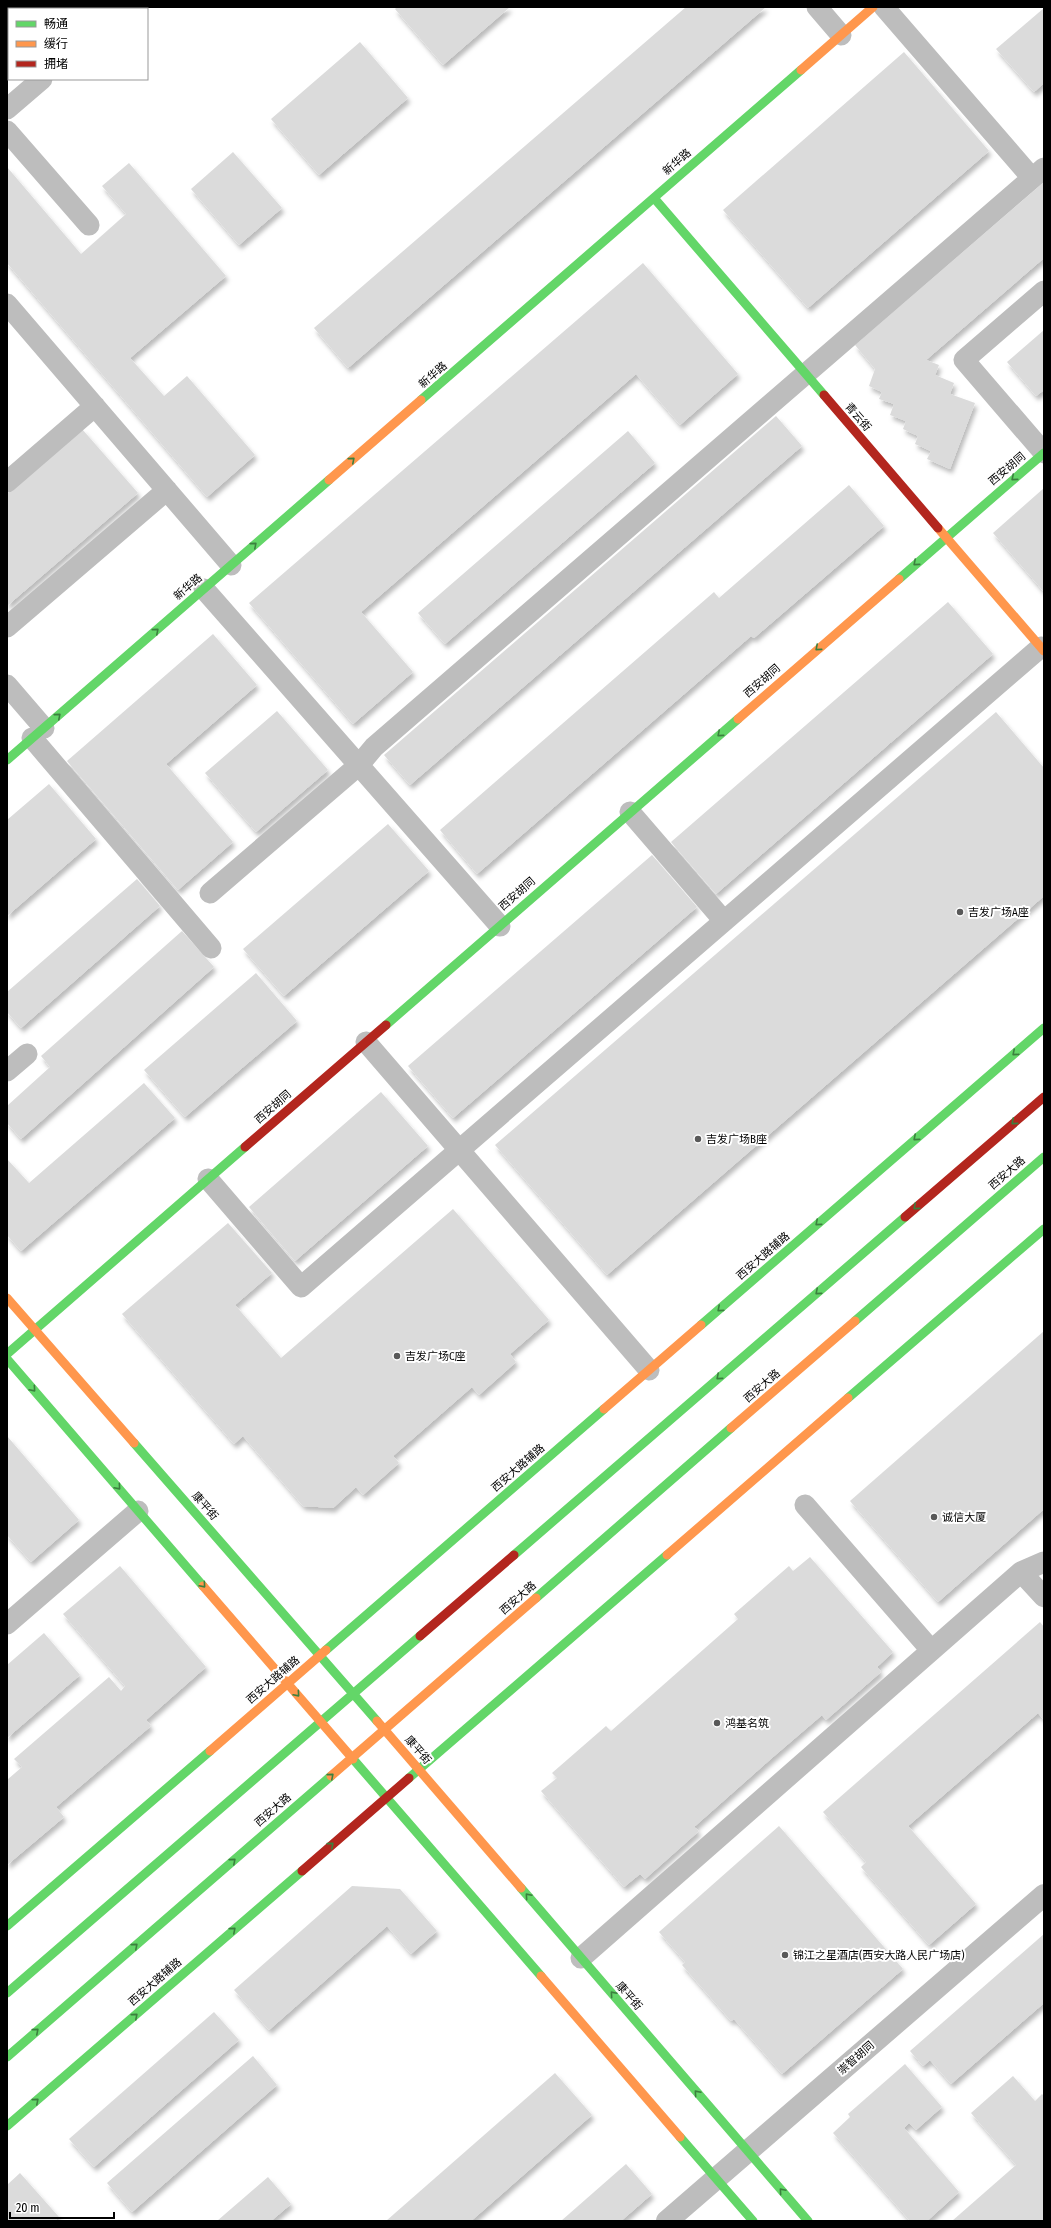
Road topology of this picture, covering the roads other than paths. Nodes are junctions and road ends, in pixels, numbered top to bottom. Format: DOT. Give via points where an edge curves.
graph roads {
  1 [pos="818,7"];
  2 [pos="873,7"];
  3 [pos="884,7"];
  4 [pos="841,35"];
  5 [pos="41,80"];
  6 [pos="7,110"];
  7 [pos="7,131"];
  8 [pos="1038,173"];
  9 [pos="654,198"];
  10 [pos="89,225"];
  11 [pos="1044,291"];
  12 [pos="10,314"];
  13 [pos="805,373"];
  14 [pos="95,406"];
  15 [pos="1044,453"];
  16 [pos="8,478"];
  17 [pos="167,490"];
  18 [pos="946,537"];
  19 [pos="231,565"];
  20 [pos="204,589"];
  21 [pos="7,627"];
  22 [pos="1042,649"];
  23 [pos="7,685"];
  24 [pos="38,733"];
  25 [pos="7,760"];
  26 [pos="359,765"];
  27 [pos="630,812"];
  28 [pos="210,893"];
  29 [pos="724,921"];
  30 [pos="500,926"];
  31 [pos="211,948"];
  32 [pos="1044,1028"];
  33 [pos="366,1042"];
  34 [pos="27,1054"];
  35 [pos="7,1071"];
  36 [pos="1044,1097"];
  37 [pos="459,1150"];
  38 [pos="1044,1157"];
  39 [pos="208,1179"];
  40 [pos="1044,1229"];
  41 [pos="7,1298"];
  42 [pos="35,1330"];
  43 [pos="7,1354"];
  44 [pos="7,1359"];
  45 [pos="649,1370"];
  46 [pos="805,1505"];
  47 [pos="138,1510"];
  48 [pos="1044,1562"];
  49 [pos="1021,1572"];
  50 [pos="1044,1597"];
  51 [pos="7,1624"];
  52 [pos="931,1650"];
  53 [pos="320,1655"];
  54 [pos="287,1683"];
  55 [pos="353,1694"];
  56 [pos="321,1722"];
  57 [pos="384,1729"];
  58 [pos="352,1758"];
  59 [pos="419,1770"];
  60 [pos="387,1797"];
  61 [pos="1044,1895"];
  62 [pos="7,1926"];
  63 [pos="581,1958"];
  64 [pos="7,1993"];
  65 [pos="7,2057"];
  66 [pos="7,2126"];
  67 [pos="748,2152"];
  68 [pos="716,2179"];
  69 [pos="668,2221"];
  70 [pos="753,2221"];
  71 [pos="808,2221"];
  1 -- 4 [label="lane"];
  2 -- 4 [label="street, 新华路"];
  3 -- 8 [label="lane"];
  4 -- 9 [label="street, 新华路"];
  5 -- 6 [label="lane"];
  7 -- 10 [label="lane"];
  8 -- 13 [label="lane"];
  9 -- 13 [label="street, 青云街"];
  19 -- 9 [label="street, 新华路, one-way"];
  11 -- 15 [label="lane" via="964,360"];
  12 -- 14 [label="lane"];
  13 -- 18 [label="street, 青云街"];
  13 -- 26 [label="lane" via="374,747"];
  14 -- 16 [label="lane"];
  14 -- 17 [label="lane"];
  15 -- 18 [label="street, 西安胡同, one-way"];
  17 -- 19 [label="lane"];
  17 -- 21 [label="lane"];
  18 -- 22 [label="street, 青云街"];
  18 -- 27 [label="street, 西安胡同, one-way"];
  19 -- 20 [label="street, 新华路"];
  24 -- 20 [label="street, 新华路, one-way"];
  20 -- 26 [label="lane"];
  22 -- 29 [label="lane"];
  23 -- 24 [label="lane"];
  24 -- 25 [label="street, 新华路"];
  24 -- 31 [label="lane"];
  26 -- 28 [label="lane"];
  26 -- 30 [label="lane"];
  27 -- 29 [label="lane"];
  27 -- 30 [label="street, 西安胡同"];
  29 -- 37 [label="lane"];
  30 -- 33 [label="street, 西安胡同"];
  32 -- 45 [label="street, 西安大路辅路, one-way"];
  33 -- 37 [label="lane"];
  33 -- 39 [label="street, 西安胡同"];
  34 -- 35 [label="lane"];
  36 -- 55 [label="street, one-way"];
  37 -- 39 [label="lane" via="301,1287"];
  37 -- 45 [label="lane"];
  38 -- 57 [label="street, 西安大路"];
  39 -- 42 [label="street, 西安胡同"];
  40 -- 59 [label="street, 西安大路辅路"];
  41 -- 42 [label="street, 康平街"];
  42 -- 43 [label="street, 西安胡同"];
  42 -- 53 [label="street, 康平街"];
  44 -- 47 [label="street, one-way"];
  45 -- 53 [label="street, 西安大路辅路"];
  46 -- 52 [label="lane"];
  47 -- 51 [label="lane"];
  47 -- 54 [label="street, one-way"];
  48 -- 49 [label="lane"];
  49 -- 50 [label="lane"];
  49 -- 52 [label="lane"];
  52 -- 63 [label="lane"];
  53 -- 54 [label="street, 西安大路辅路"];
  53 -- 55 [label="street, 康平街"];
  54 -- 56 [label="street, one-way"];
  54 -- 62 [label="street, 西安大路辅路"];
  55 -- 56 [label="street"];
  55 -- 57 [label="street, 康平街"];
  56 -- 58 [label="street"];
  56 -- 64 [label="street"];
  57 -- 58 [label="street, 西安大路"];
  57 -- 59 [label="street, 康平街"];
  58 -- 60 [label="street"];
  65 -- 58 [label="street, 西安大路, one-way"];
  59 -- 60 [label="street, 西安大路辅路"];
  63 -- 59 [label="street, 康平街, one-way"];
  66 -- 60 [label="street, 西安大路辅路, one-way"];
  60 -- 68 [label="street"];
  61 -- 67 [label="street, 崇智胡同"];
  67 -- 63 [label="street, 康平街, one-way"];
  67 -- 68 [label="street, 崇智胡同"];
  71 -- 67 [label="street, 康平街, one-way"];
  68 -- 69 [label="street, 崇智胡同"];
  68 -- 70 [label="street"];
}
